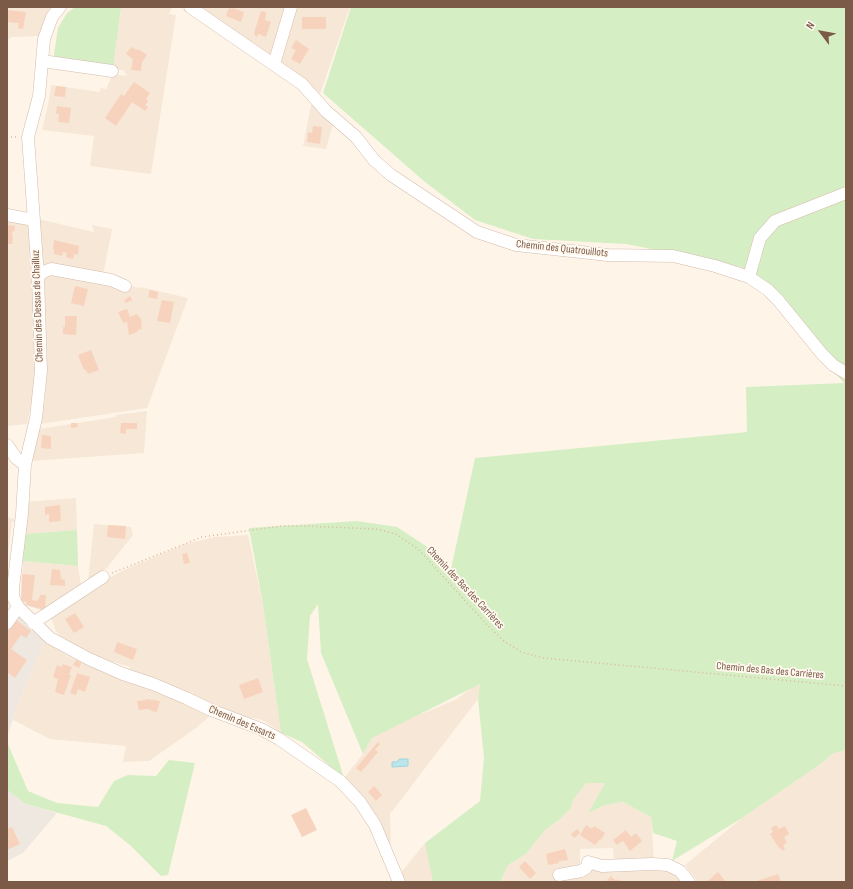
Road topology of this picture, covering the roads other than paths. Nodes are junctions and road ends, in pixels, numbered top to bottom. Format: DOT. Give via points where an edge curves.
graph roads {
  1 [pos="60,7"];
  2 [pos="190,7"];
  3 [pos="291,7"];
  4 [pos="42,61"];
  5 [pos="274,64"];
  6 [pos="112,71"];
  7 [pos="846,193"];
  8 [pos="7,215"];
  9 [pos="34,220"];
  10 [pos="38,277"];
  11 [pos="749,277"];
  12 [pos="125,286"];
  13 [pos="846,373"];
  14 [pos="7,445"];
  15 [pos="25,465"];
  16 [pos="103,577"];
  17 [pos="13,600"];
  18 [pos="7,623"];
  19 [pos="33,623"];
  20 [pos="559,875"];
  21 [pos="399,882"];
  22 [pos="689,882"];
  1 -- 4 [label="street, Chemin des Dessus de Chailluz" via="48,26"];
  2 -- 5 [label="street, Chemin des Quatrouillots"];
  3 -- 5 [label="street"];
  4 -- 6 [label="street"];
  4 -- 9 [label="street, Chemin des Dessus de Chailluz" via="39,96 28,137"];
  5 -- 11 [label="street, Chemin des Quatrouillots" via="302,84 391,175 477,232 516,245 608,255 673,256"];
  7 -- 11 [label="street" via="775,221 760,238"];
  8 -- 9 [label="street"];
  9 -- 10 [label="street, Chemin des Dessus de Chailluz"];
  10 -- 12 [label="street" via="51,269 111,280"];
  10 -- 15 [label="street, Chemin des Dessus de Chailluz" via="41,371 36,418"];
  11 -- 13 [label="street, Chemin des Quatrouillots" via="768,290 822,354"];
  14 -- 15 [label="street" via="16,458"];
  15 -- 17 [label="street, Chemin des Dessus de Chailluz"];
  16 -- 19 [label="street"];
  17 -- 18 [label="street"];
  17 -- 19 [label="street, Chemin des Essarts"];
  19 -- 21 [label="street, Chemin des Essarts" via="50,638 88,659 261,729 314,762 340,781 360,802 375,825"];
  20 -- 22 [label="street" via="581,871 589,863 602,866 652,864 668,865 680,871"];
}
